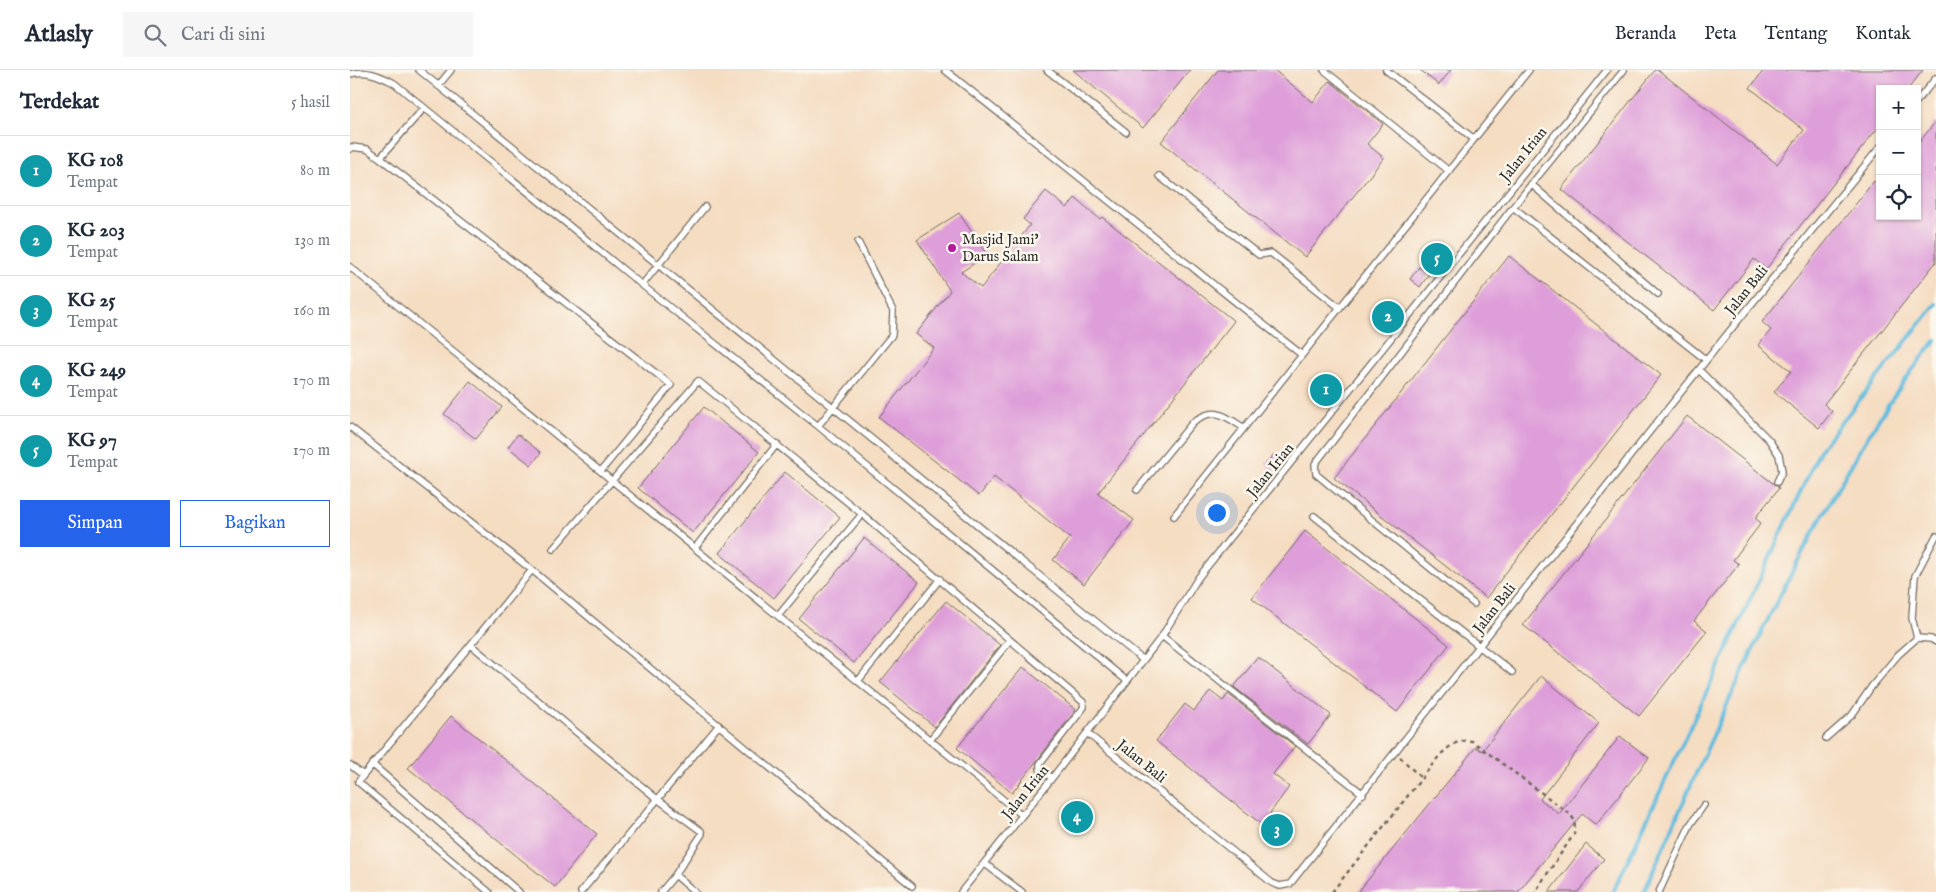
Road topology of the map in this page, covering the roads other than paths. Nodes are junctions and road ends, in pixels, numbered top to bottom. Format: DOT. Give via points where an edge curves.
graph roads {
  1 [pos="420,70"];
  2 [pos="451,70"];
  3 [pos="945,70"];
  4 [pos="1047,70"];
  5 [pos="1324,70"];
  6 [pos="1386,70"];
  7 [pos="1530,70"];
  8 [pos="1607,70"];
  9 [pos="1624,70"];
  10 [pos="350,74"];
  11 [pos="1936,78"];
  12 [pos="438,86"];
  13 [pos="1921,96"];
  14 [pos="424,108"];
  15 [pos="1126,132"];
  16 [pos="1474,139"];
  17 [pos="350,149"];
  18 [pos="1876,152"];
  19 [pos="380,158"];
  20 [pos="1449,170"];
  21 [pos="1160,176"];
  22 [pos="1531,184"];
  23 [pos="1513,206"];
  24 [pos="705,207"];
  25 [pos="858,242"];
  26 [pos="658,265"];
  27 [pos="350,267"];
  28 [pos="642,285"];
  29 [pos="1658,294"];
  30 [pos="1339,308"];
  31 [pos="1302,355"];
  32 [pos="1706,360"];
  33 [pos="1699,370"];
  34 [pos="834,407"];
  35 [pos="818,426"];
  36 [pos="350,427"];
  37 [pos="1244,428"];
  38 [pos="777,444"];
  39 [pos="601,471"];
  40 [pos="613,481"];
  41 [pos="1777,482"];
  42 [pos="1137,490"];
  43 [pos="862,514"];
  44 [pos="1174,516"];
  45 [pos="1314,516"];
  46 [pos="1936,536"];
  47 [pos="695,548"];
  48 [pos="553,549"];
  49 [pos="532,570"];
  50 [pos="940,579"];
  51 [pos="1474,604"];
  52 [pos="778,616"];
  53 [pos="1162,636"];
  54 [pos="1917,638"];
  55 [pos="1010,640"];
  56 [pos="1936,642"];
  57 [pos="471,645"];
  58 [pos="1480,646"];
  59 [pos="1143,660"];
  60 [pos="1512,672"];
  61 [pos="858,681"];
  62 [pos="1127,681"];
  63 [pos="718,725"];
  64 [pos="1087,733"];
  65 [pos="1826,738"];
  66 [pos="930,740"];
  67 [pos="372,764"];
  68 [pos="350,765"];
  69 [pos="363,776"];
  70 [pos="1052,778"];
  71 [pos="1363,794"];
  72 [pos="656,798"];
  73 [pos="1704,805"];
  74 [pos="1022,815"];
  75 [pos="984,863"];
  76 [pos="675,875"];
  77 [pos="912,886"];
  78 [pos="489,892"];
  79 [pos="519,892"];
  80 [pos="580,892"];
  81 [pos="661,892"];
  82 [pos="696,892"];
  83 [pos="961,892"];
  84 [pos="1022,892"];
  85 [pos="1659,892"];
  1 -- 12 [label="lane"];
  2 -- 12 [label="lane"];
  3 -- 31 [label="lane"];
  4 -- 15 [label="lane"];
  5 -- 20 [label="lane"];
  6 -- 16 [label="lane"];
  7 -- 16 [label="lane"];
  8 -- 53 [label="lane, Jalan Irian" via="1198,578"];
  9 -- 22 [label="lane"];
  10 -- 14 [label="lane" via="375,72"];
  11 -- 13 [label="lane"];
  12 -- 26 [label="lane"];
  14 -- 19 [label="lane"];
  14 -- 28 [label="lane"];
  16 -- 20 [label="lane"];
  17 -- 19 [label="lane" via="367,149"];
  18 -- 32 [label="lane, Jalan Bali"];
  19 -- 39 [label="lane" via="671,385"];
  20 -- 30 [label="lane"];
  21 -- 30 [label="lane" via="1258,254 1271,253"];
  22 -- 23 [label="lane"];
  22 -- 29 [label="lane"];
  23 -- 32 [label="lane"];
  23 -- 51 [label="lane" via="1315,464 1316,474"];
  24 -- 26 [label="lane"];
  25 -- 34 [label="lane" via="893,311 892,335"];
  26 -- 28 [label="lane"];
  26 -- 34 [label="lane"];
  27 -- 39 [label="lane"];
  28 -- 35 [label="lane"];
  30 -- 31 [label="lane"];
  31 -- 37 [label="lane"];
  32 -- 33 [label="lane, Jalan Bali"];
  33 -- 41 [label="lane" via="1774,447 1782,471"];
  33 -- 58 [label="lane, Jalan Bali"];
  34 -- 35 [label="lane"];
  34 -- 59 [label="lane"];
  35 -- 62 [label="lane"];
  36 -- 49 [label="lane"];
  37 -- 42 [label="lane" via="1219,414 1210,412 1203,415 1193,422"];
  37 -- 44 [label="lane"];
  38 -- 40 [label="lane" via="698,381"];
  38 -- 43 [label="lane"];
  38 -- 47 [label="lane"];
  39 -- 40 [label="lane"];
  40 -- 47 [label="lane"];
  40 -- 48 [label="lane"];
  43 -- 50 [label="lane"];
  43 -- 52 [label="lane"];
  45 -- 58 [label="lane"];
  46 -- 54 [label="lane" via="1915,576 1912,618"];
  47 -- 52 [label="lane"];
  49 -- 57 [label="lane"];
  49 -- 63 [label="lane"];
  50 -- 55 [label="lane"];
  50 -- 61 [label="lane"];
  52 -- 61 [label="lane"];
  53 -- 59 [label="lane, Jalan Irian"];
  53 -- 71 [label="lane"];
  54 -- 56 [label="lane"];
  54 -- 65 [label="lane" via="1888,668 1852,715"];
  55 -- 66 [label="lane"];
  55 -- 70 [label="lane" via="1083,702 1084,707 1040,764 1040,769"];
  57 -- 67 [label="lane"];
  57 -- 72 [label="lane"];
  58 -- 60 [label="lane"];
  58 -- 71 [label="lane, Jalan Bali"];
  59 -- 62 [label="lane, Jalan Irian"];
  61 -- 66 [label="lane"];
  62 -- 64 [label="lane, Jalan Irian"];
  63 -- 72 [label="lane"];
  63 -- 77 [label="lane"];
  64 -- 70 [label="lane, Jalan Irian"];
  64 -- 71 [label="lane, Jalan Bali" via="1272,883 1280,886 1290,884"];
  66 -- 74 [label="lane"];
  67 -- 69 [label="lane"];
  67 -- 79 [label="lane"];
  68 -- 69 [label="lane"];
  69 -- 78 [label="lane" via="358,782"];
  70 -- 74 [label="lane, Jalan Irian"];
  72 -- 76 [label="lane" via="702,832"];
  72 -- 80 [label="lane"];
  73 -- 85 [label="lane" via="1690,826"];
  74 -- 75 [label="lane, Jalan Irian"];
  75 -- 83 [label="lane, Jalan Irian"];
  75 -- 84 [label="lane"];
  76 -- 81 [label="lane"];
  76 -- 82 [label="lane"];
}
